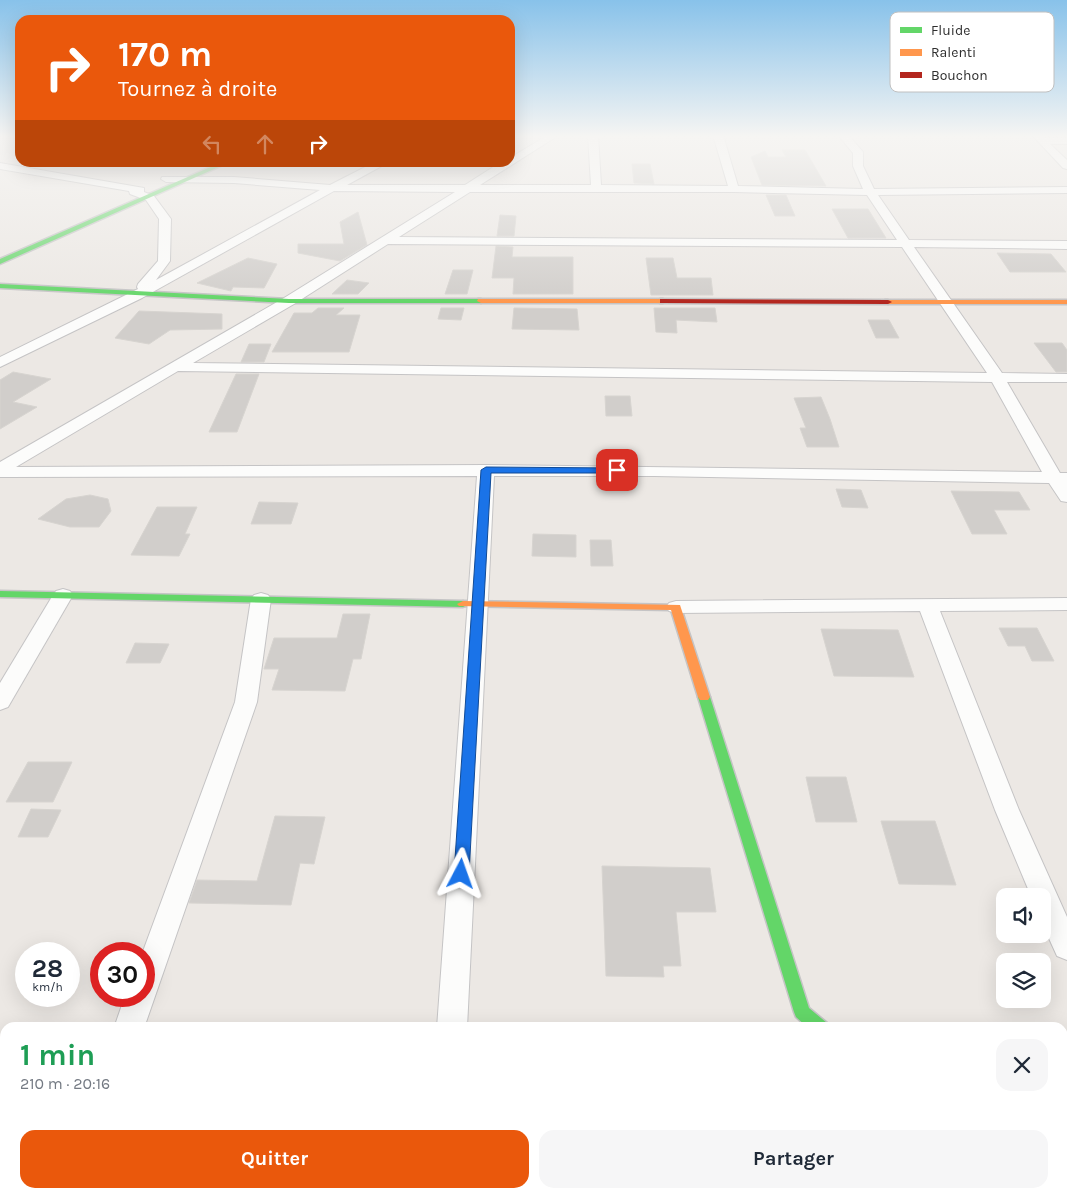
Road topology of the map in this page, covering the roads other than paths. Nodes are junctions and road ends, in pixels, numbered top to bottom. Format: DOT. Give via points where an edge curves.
graph roads {
  1 [pos="130,191"];
  2 [pos="145,191"];
  3 [pos="149,191"];
  4 [pos="327,191"];
  5 [pos="462,191"];
  6 [pos="820,191"];
  7 [pos="978,191"];
  8 [pos="870,192"];
  9 [pos="141,193"];
  10 [pos="387,240"];
  11 [pos="905,243"];
  12 [pos="1067,245"];
  13 [pos="0,249"];
  14 [pos="0,262"];
  15 [pos="0,286"];
  16 [pos="137,294"];
  17 [pos="289,301"];
  18 [pos="947,302"];
  19 [pos="1067,302"];
  20 [pos="0,363"];
  21 [pos="175,367"];
  22 [pos="997,377"];
  23 [pos="1067,378"];
  24 [pos="0,470"];
  25 [pos="486,470"];
  26 [pos="1060,478"];
  27 [pos="1067,497"];
  28 [pos="0,594"];
  29 [pos="63,595"];
  30 [pos="261,599"];
  31 [pos="1067,604"];
  32 [pos="479,606"];
  33 [pos="928,606"];
  34 [pos="676,607"];
  35 [pos="0,702"];
  36 [pos="1067,948"];
  37 [pos="155,955"];
  38 [pos="136,1007"];
  39 [pos="131,1022"];
  40 [pos="452,1022"];
  41 [pos="814,1022"];
  1 -- 9 [label="street"];
  2 -- 9 [label="street"];
  3 -- 9 [label="street"];
  4 -- 16 [label="street"];
  5 -- 10 [label="street"];
  6 -- 8 [label="street"];
  7 -- 8 [label="street"];
  8 -- 11 [label="street"];
  9 -- 13 [label="street"];
  9 -- 14 [label="street"];
  9 -- 16 [label="street" via="166,219 164,261"];
  10 -- 11 [label="street"];
  10 -- 17 [label="street"];
  11 -- 12 [label="street"];
  11 -- 18 [label="street"];
  15 -- 16 [label="street"];
  16 -- 17 [label="street"];
  16 -- 20 [label="street"];
  17 -- 18 [label="street"];
  17 -- 21 [label="street"];
  18 -- 19 [label="street"];
  18 -- 22 [label="street"];
  21 -- 22 [label="street"];
  21 -- 24 [label="street"];
  22 -- 23 [label="street"];
  22 -- 26 [label="street"];
  24 -- 25 [label="street"];
  25 -- 26 [label="street"];
  25 -- 32 [label="street"];
  26 -- 27 [label="street"];
  28 -- 29 [label="street"];
  29 -- 30 [label="street"];
  29 -- 35 [label="street"];
  30 -- 32 [label="street"];
  30 -- 37 [label="street" via="246,702"];
  31 -- 33 [label="street"];
  32 -- 34 [label="street"];
  32 -- 40 [label="street"];
  33 -- 34 [label="street"];
  33 -- 36 [label="street" via="1007,810"];
  34 -- 41 [label="street" via="802,1012"];
  38 -- 39 [label="street"];
}
